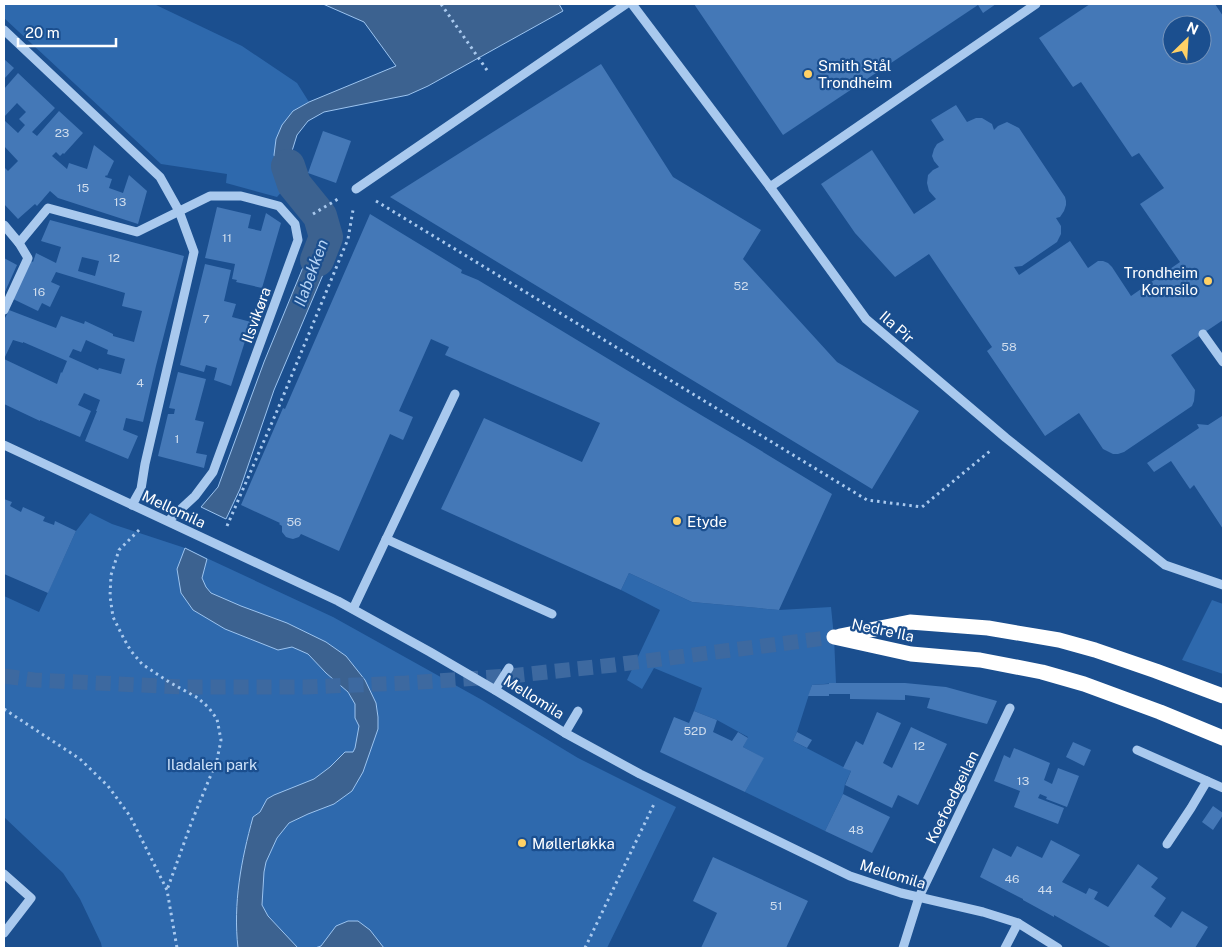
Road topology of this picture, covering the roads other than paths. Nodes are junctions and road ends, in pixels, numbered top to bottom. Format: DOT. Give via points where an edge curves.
graph roads {
  1 [pos="626,4"];
  2 [pos="632,4"];
  3 [pos="1036,4"];
  4 [pos="4,30"];
  5 [pos="770,187"];
  6 [pos="356,189"];
  7 [pos="180,211"];
  8 [pos="4,225"];
  9 [pos="19,243"];
  10 [pos="4,310"];
  11 [pos="1202,334"];
  12 [pos="1223,362"];
  13 [pos="455,394"];
  14 [pos="4,446"];
  15 [pos="132,505"];
  16 [pos="168,521"];
  17 [pos="386,539"];
  18 [pos="1223,585"];
  19 [pos="353,609"];
  20 [pos="552,614"];
  21 [pos="509,668"];
  22 [pos="495,690"];
  23 [pos="1223,696"];
  24 [pos="1010,708"];
  25 [pos="578,711"];
  26 [pos="565,733"];
  27 [pos="1223,738"];
  28 [pos="1137,750"];
  29 [pos="1207,781"];
  30 [pos="1223,788"];
  31 [pos="1167,844"];
  32 [pos="4,874"];
  33 [pos="919,897"];
  34 [pos="1018,923"];
  35 [pos="4,933"];
  36 [pos="903,948"];
  37 [pos="1006,948"];
  38 [pos="1058,948"];
  1 -- 6 [label="street"];
  2 -- 5 [label="street, Ila Pir"];
  3 -- 5 [label="street"];
  4 -- 7 [label="street" via="160,177"];
  5 -- 18 [label="street, Ila Pir" via="866,318 1006,438 1165,564"];
  7 -- 9 [label="street, Ilsvikøra" via="137,232 48,208"];
  7 -- 15 [label="street" via="194,252 141,489"];
  7 -- 16 [label="street, Ilsvikøra" via="210,196 240,196 279,206 295,224 298,240 213,472 195,496"];
  8 -- 9 [label="street"];
  9 -- 10 [label="street" via="28,258"];
  11 -- 12 [label="street"];
  13 -- 17 [label="street"];
  14 -- 15 [label="street, Mellomila"];
  15 -- 16 [label="street, Mellomila"];
  16 -- 19 [label="street, Mellomila"];
  17 -- 19 [label="street"];
  17 -- 20 [label="street"];
  19 -- 22 [label="street, Mellomila"];
  21 -- 22 [label="street"];
  22 -- 26 [label="street, Mellomila"];
  23 -- 27 [label="highway, Nedre Ila" via="1095,650 1059,640 988,628 910,622 834,637 911,654 980,660 1042,672 1101,690"];
  24 -- 33 [label="street, Koefoedgeilan"];
  25 -- 26 [label="street"];
  26 -- 33 [label="street, Mellomila" via="663,785 850,876"];
  28 -- 29 [label="street"];
  29 -- 30 [label="street"];
  29 -- 31 [label="street"];
  32 -- 35 [label="street" via="31,898"];
  33 -- 34 [label="street, Mellomila"];
  33 -- 36 [label="street, Koefoedgeilan"];
  34 -- 37 [label="street"];
  34 -- 38 [label="street, Mellomila"];
}
